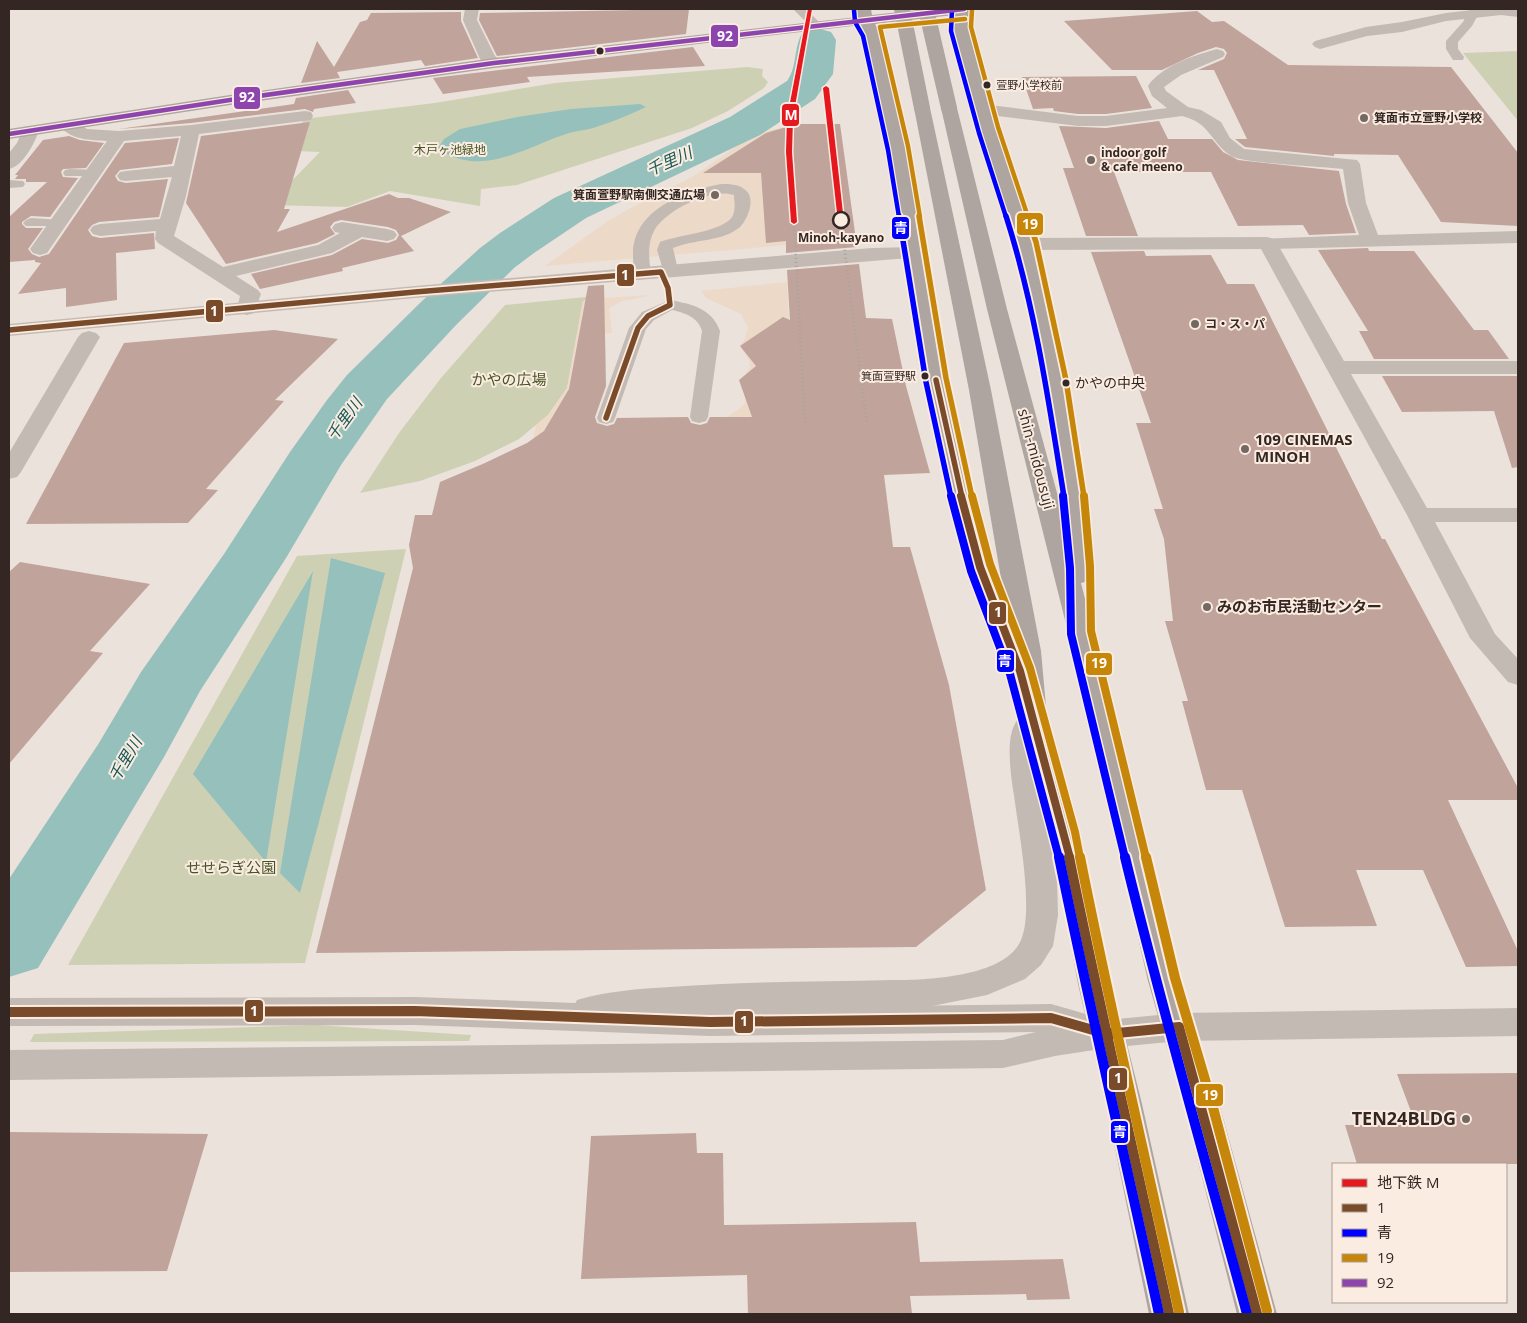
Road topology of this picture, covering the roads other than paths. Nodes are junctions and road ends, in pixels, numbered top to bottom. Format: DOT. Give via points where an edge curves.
graph roads {
  1 [pos="472,9"];
  2 [pos="799,9"];
  3 [pos="902,9"];
  4 [pos="926,9"];
  5 [pos="963,9"];
  6 [pos="1487,11"];
  7 [pos="1518,13"];
  8 [pos="865,14"];
  9 [pos="816,26"];
  10 [pos="1320,44"];
  11 [pos="1217,54"];
  12 [pos="1458,57"];
  13 [pos="494,63"];
  14 [pos="982,109"];
  15 [pos="1182,111"];
  16 [pos="305,116"];
  17 [pos="68,125"];
  18 [pos="190,130"];
  19 [pos="30,131"];
  20 [pos="9,134"];
  21 [pos="119,136"];
  22 [pos="9,164"];
  23 [pos="182,170"];
  24 [pos="70,173"];
  25 [pos="93,173"];
  26 [pos="126,176"];
  27 [pos="31,223"];
  28 [pos="58,223"];
  29 [pos="168,224"];
  30 [pos="100,230"];
  31 [pos="387,234"];
  32 [pos="1518,236"];
  33 [pos="1370,240"];
  34 [pos="1267,243"];
  35 [pos="1026,244"];
  36 [pos="40,249"];
  37 [pos="914,253"];
  38 [pos="658,272"];
  39 [pos="219,274"];
  40 [pos="670,305"];
  41 [pos="248,309"];
  42 [pos="9,330"];
  43 [pos="89,337"];
  44 [pos="1518,367"];
  45 [pos="1338,368"];
  46 [pos="699,417"];
  47 [pos="606,418"];
  48 [pos="9,472"];
  49 [pos="1518,514"];
  50 [pos="1419,516"];
  51 [pos="1082,632"];
  52 [pos="1518,676"];
  53 [pos="1033,718"];
  54 [pos="19,1012"];
  55 [pos="555,1015"];
  56 [pos="1518,1022"];
  57 [pos="1179,1027"];
  58 [pos="1107,1034"];
  59 [pos="9,1065"];
  60 [pos="1169,1314"];
  61 [pos="1257,1314"];
  1 -- 13 [label="street" via="470,20 488,59"];
  2 -- 9 [label="lane"];
  3 -- 53 [label="highway, bridge" via="980,390 1027,651"];
  4 -- 51 [label="highway, shin-midousuji, bridge" via="997,309"];
  5 -- 8 [label="highway"];
  5 -- 14 [label="highway" via="961,28"];
  6 -- 7 [label="street"];
  6 -- 10 [label="street" via="1366,32"];
  6 -- 12 [label="lane" via="1468,23 1452,41 1452,49"];
  8 -- 9 [label="highway"];
  8 -- 37 [label="highway" via="898,148"];
  9 -- 13 [label="highway"];
  11 -- 15 [label="street" via="1165,78 1156,86 1158,93"];
  13 -- 17 [label="highway"];
  14 -- 15 [label="street" via="1078,121 1106,121"];
  14 -- 35 [label="highway"];
  15 -- 33 [label="street" via="1195,114 1215,126 1224,141 1239,154 1351,164 1357,203"];
  16 -- 18 [label="street"];
  17 -- 19 [label="highway"];
  17 -- 21 [label="street" via="83,134"];
  18 -- 21 [label="street"];
  18 -- 23 [label="street"];
  19 -- 20 [label="highway"];
  19 -- 22 [label="street" via="25,144"];
  21 -- 25 [label="street"];
  23 -- 26 [label="street"];
  23 -- 29 [label="street"];
  24 -- 25 [label="lane"];
  25 -- 28 [label="street"];
  27 -- 28 [label="lane"];
  28 -- 36 [label="street"];
  29 -- 30 [label="street"];
  29 -- 39 [label="street" via="165,239"];
  31 -- 39 [label="street" via="350,229 325,249"];
  32 -- 33 [label="street"];
  33 -- 34 [label="street"];
  34 -- 35 [label="street"];
  34 -- 45 [label="street"];
  35 -- 51 [label="highway" via="1056,382 1074,498"];
  37 -- 38 [label="street"];
  37 -- 53 [label="highway" via="936,380 975,549 1020,672"];
  38 -- 38 [label="lane" via="640,252 655,218 717,188 732,188 740,192 742,212 739,221 720,230 666,245"];
  38 -- 40 [label="lane" via="668,288"];
  38 -- 41 [label="street"];
  39 -- 41 [label="street" via="251,294"];
  40 -- 46 [label="lane" via="694,310 710,325"];
  40 -- 47 [label="lane" via="648,316 638,328"];
  41 -- 42 [label="street"];
  43 -- 48 [label="street"];
  44 -- 45 [label="street"];
  45 -- 50 [label="street"];
  49 -- 50 [label="street"];
  50 -- 52 [label="street" via="1484,638"];
  51 -- 57 [label="highway, shin-midousuji" via="1162,972"];
  53 -- 55 [label="street" via="1026,732 1025,770 1042,916 1036,946 1013,970 987,982 932,993 712,996"];
  53 -- 58 [label="highway" via="1065,834"];
  54 -- 55 [label="street" via="342,1010"];
  55 -- 58 [label="street" via="710,1022 1051,1018"];
  56 -- 57 [label="street"];
  57 -- 58 [label="street"];
  57 -- 61 [label="highway, shin-midousuji"];
  58 -- 59 [label="street" via="1003,1054"];
  58 -- 60 [label="highway"];
}
